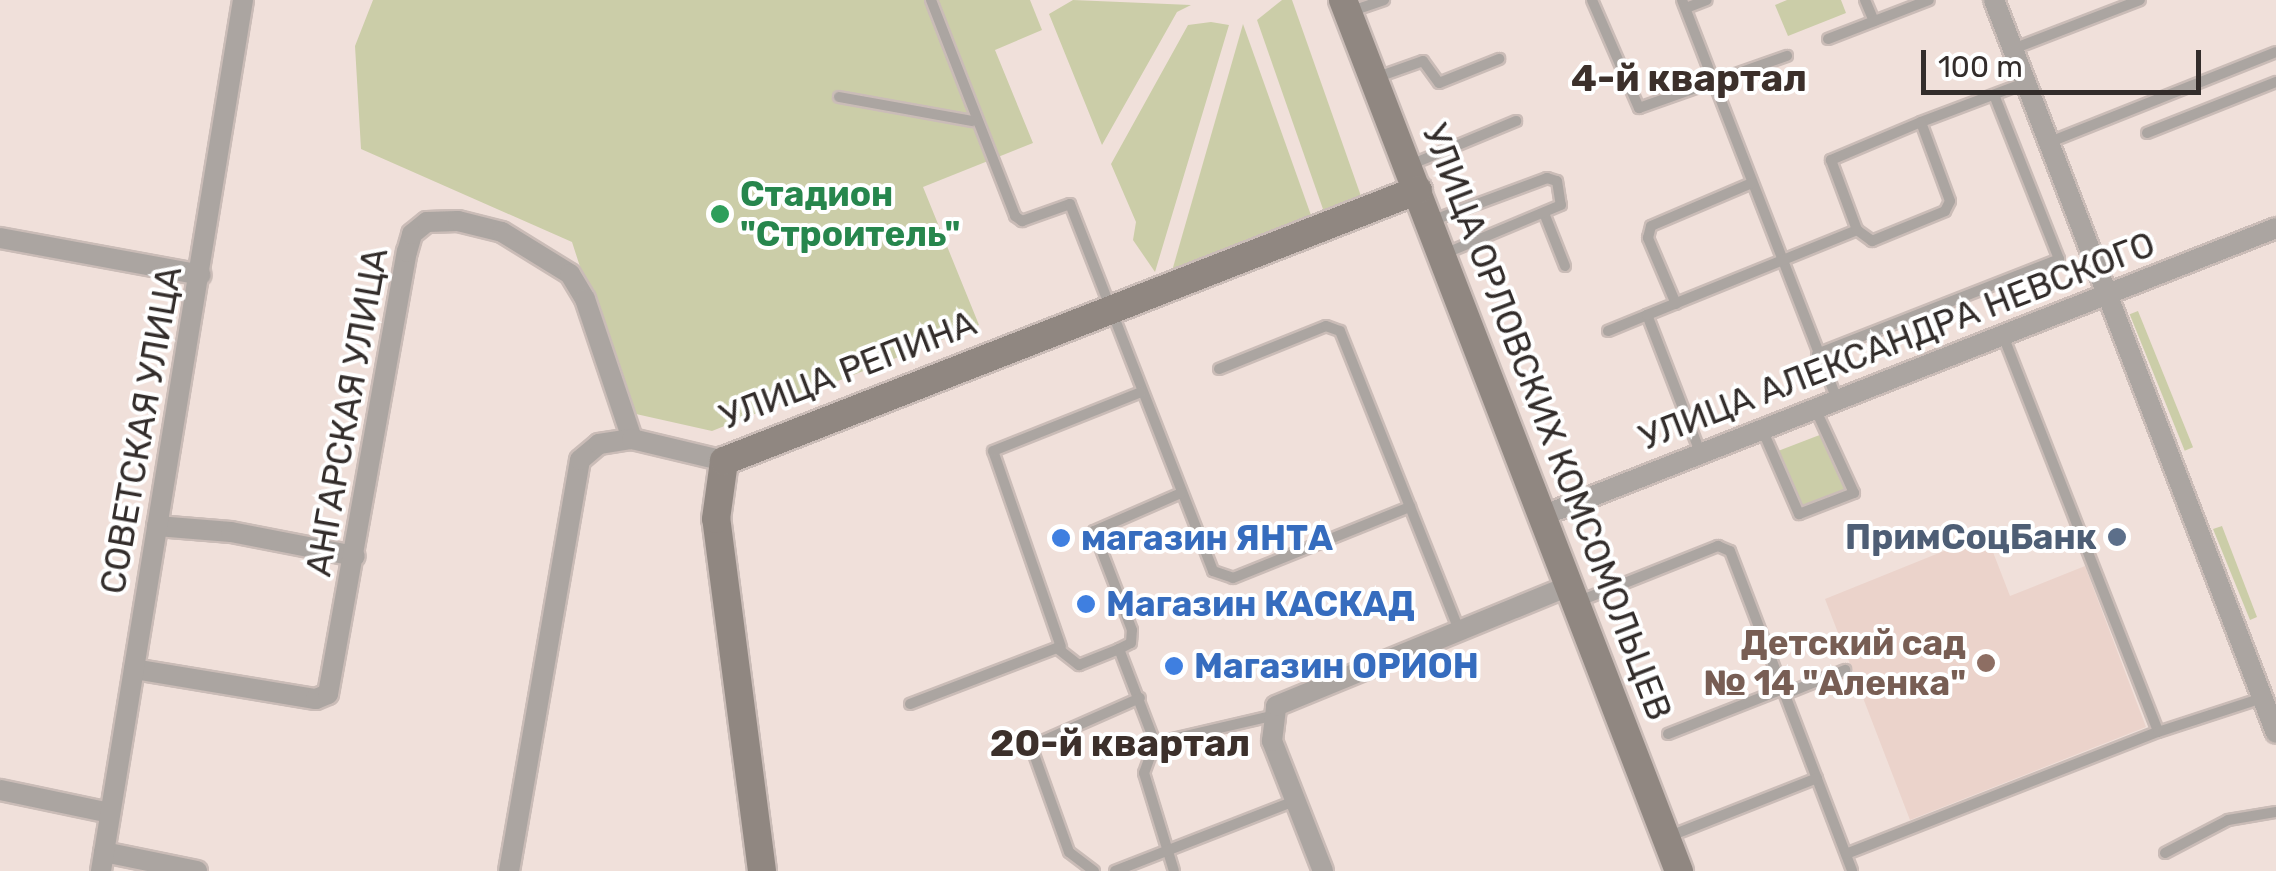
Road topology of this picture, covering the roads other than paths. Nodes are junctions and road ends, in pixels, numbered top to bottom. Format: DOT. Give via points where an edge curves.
graph roads {
  1 [pos="243,0"];
  2 [pos="932,0"];
  3 [pos="1384,0"];
  4 [pos="1592,0"];
  5 [pos="1708,0"];
  6 [pos="1865,0"];
  7 [pos="1929,0"];
  8 [pos="1994,0"];
  9 [pos="2140,0"];
  10 [pos="1684,4"];
  11 [pos="1345,6"];
  12 [pos="1874,21"];
  13 [pos="1828,39"];
  14 [pos="2013,49"];
  15 [pos="2276,52"];
  16 [pos="1787,56"];
  17 [pos="1499,59"];
  18 [pos="1374,78"];
  19 [pos="2027,82"];
  20 [pos="2276,82"];
  21 [pos="1714,84"];
  22 [pos="1994,95"];
  23 [pos="838,97"];
  24 [pos="1516,121"];
  25 [pos="974,122"];
  26 [pos="1921,122"];
  27 [pos="2147,133"];
  28 [pos="2050,142"];
  29 [pos="1413,178"];
  30 [pos="1752,183"];
  31 [pos="1544,213"];
  32 [pos="1430,221"];
  33 [pos="2276,228"];
  34 [pos="1857,230"];
  35 [pos="0,238"];
  36 [pos="1444,254"];
  37 [pos="1780,260"];
  38 [pos="1565,266"];
  39 [pos="201,275"];
  40 [pos="2106,293"];
  41 [pos="1676,304"];
  42 [pos="1109,310"];
  43 [pos="1647,315"];
  44 [pos="1608,331"];
  45 [pos="2002,334"];
  46 [pos="1817,354"];
  47 [pos="1219,369"];
  48 [pos="1141,392"];
  49 [pos="1836,398"];
  50 [pos="1814,406"];
  51 [pos="1761,428"];
  52 [pos="632,440"];
  53 [pos="1700,452"];
  54 [pos="724,461"];
  55 [pos="1181,493"];
  56 [pos="1410,507"];
  57 [pos="1542,516"];
  58 [pos="157,526"];
  59 [pos="354,556"];
  60 [pos="1574,593"];
  61 [pos="1458,628"];
  62 [pos="1061,648"];
  63 [pos="1119,649"];
  64 [pos="134,669"];
  65 [pos="1845,670"];
  66 [pos="1784,692"];
  67 [pos="1140,698"];
  68 [pos="2262,698"];
  69 [pos="910,704"];
  70 [pos="1271,716"];
  71 [pos="2158,732"];
  72 [pos="2276,732"];
  73 [pos="1668,734"];
  74 [pos="1154,743"];
  75 [pos="1818,778"];
  76 [pos="0,790"];
  77 [pos="1295,802"];
  78 [pos="2276,812"];
  79 [pos="110,813"];
  80 [pos="1666,838"];
  81 [pos="1167,852"];
  82 [pos="2165,852"];
  83 [pos="1846,854"];
  84 [pos="103,861"];
  85 [pos="197,871"];
  86 [pos="509,871"];
  87 [pos="762,871"];
  88 [pos="1094,871"];
  89 [pos="1114,871"];
  90 [pos="1174,871"];
  91 [pos="1323,871"];
  92 [pos="1679,871"];
  93 [pos="1852,871"];
  1 -- 39 [label="street, СОВЕТСКАЯ УЛИЦА"];
  2 -- 25 [label="lane"];
  3 -- 11 [label="lane"];
  4 -- 21 [label="lane" via="1639,108"];
  5 -- 10 [label="lane"];
  6 -- 12 [label="lane"];
  7 -- 12 [label="lane"];
  8 -- 14 [label="street"];
  9 -- 14 [label="lane"];
  10 -- 21 [label="lane"];
  11 -- 18 [label="street, УЛИЦА ОРЛОВСКИХ КОМСОМОЛЬЦЕВ"];
  12 -- 13 [label="lane"];
  14 -- 19 [label="street"];
  15 -- 28 [label="lane"];
  16 -- 21 [label="lane"];
  17 -- 18 [label="lane" via="1439,83 1424,61"];
  18 -- 29 [label="street, УЛИЦА ОРЛОВСКИХ КОМСОМОЛЬЦЕВ"];
  19 -- 22 [label="lane"];
  19 -- 28 [label="street"];
  20 -- 27 [label="lane"];
  21 -- 30 [label="lane"];
  22 -- 26 [label="lane"];
  22 -- 46 [label="lane" via="2058,258"];
  23 -- 25 [label="lane"];
  24 -- 29 [label="lane"];
  25 -- 42 [label="lane" via="1017,219 1070,204"];
  26 -- 34 [label="lane" via="1831,160"];
  26 -- 34 [label="lane" via="1950,206 1872,241"];
  28 -- 40 [label="street"];
  29 -- 32 [label="street, УЛИЦА ОРЛОВСКИХ КОМСОМОЛЬЦЕВ"];
  29 -- 42 [label="street, УЛИЦА РЕПИНА"];
  30 -- 37 [label="lane"];
  30 -- 41 [label="lane" via="1650,226 1648,238"];
  31 -- 32 [label="lane" via="1564,203 1553,178"];
  31 -- 36 [label="lane"];
  31 -- 38 [label="lane"];
  32 -- 36 [label="street, УЛИЦА ОРЛОВСКИХ КОМСОМОЛЬЦЕВ"];
  33 -- 40 [label="street, УЛИЦА АЛЕКСАНДРА НЕВСКОГО"];
  34 -- 37 [label="lane"];
  35 -- 39 [label="street"];
  36 -- 57 [label="street, УЛИЦА ОРЛОВСКИХ КОМСОМОЛЬЦЕВ"];
  37 -- 41 [label="lane"];
  37 -- 46 [label="lane"];
  39 -- 58 [label="street, СОВЕТСКАЯ УЛИЦА"];
  40 -- 45 [label="street, УЛИЦА АЛЕКСАНДРА НЕВСКОГО"];
  40 -- 68 [label="street"];
  41 -- 43 [label="lane"];
  42 -- 48 [label="lane"];
  42 -- 54 [label="street, УЛИЦА РЕПИНА"];
  43 -- 44 [label="lane"];
  43 -- 53 [label="lane"];
  45 -- 49 [label="street, УЛИЦА АЛЕКСАНДРА НЕВСКОГО"];
  45 -- 71 [label="lane"];
  46 -- 49 [label="lane"];
  47 -- 56 [label="lane" via="1326,326 1340,331"];
  48 -- 55 [label="lane"];
  48 -- 62 [label="lane" via="993,451"];
  49 -- 50 [label="street, УЛИЦА АЛЕКСАНДРА НЕВСКОГО"];
  50 -- 51 [label="street, УЛИЦА АЛЕКСАНДРА НЕВСКОГО"];
  50 -- 51 [label="lane" via="1854,492 1799,514"];
  51 -- 53 [label="street, УЛИЦА АЛЕКСАНДРА НЕВСКОГО"];
  52 -- 54 [label="street, УЛИЦА РЕПИНА"];
  52 -- 59 [label="street, АНГАРСКАЯ УЛИЦА" via="570,274 502,232 468,222 427,222 412,234 407,252"];
  52 -- 86 [label="street" via="591,448 576,470"];
  53 -- 57 [label="street, УЛИЦА АЛЕКСАНДРА НЕВСКОГО"];
  54 -- 87 [label="street" via="716,519"];
  55 -- 56 [label="lane" via="1208,565 1225,579"];
  55 -- 63 [label="lane" via="1094,531 1132,630 1131,643"];
  56 -- 61 [label="lane"];
  57 -- 60 [label="street, УЛИЦА ОРЛОВСКИХ КОМСОМОЛЬЦЕВ"];
  58 -- 59 [label="street" via="231,532"];
  58 -- 64 [label="street, СОВЕТСКАЯ УЛИЦА"];
  59 -- 64 [label="street, АНГАРСКАЯ УЛИЦА" via="326,696"];
  60 -- 61 [label="street"];
  60 -- 66 [label="lane" via="1726,547"];
  60 -- 80 [label="street, УЛИЦА ОРЛОВСКИХ КОМСОМОЛЬЦЕВ"];
  61 -- 70 [label="street" via="1290,698"];
  62 -- 63 [label="lane" via="1079,664"];
  62 -- 69 [label="lane"];
  63 -- 67 [label="lane"];
  64 -- 79 [label="street, СОВЕТСКАЯ УЛИЦА"];
  65 -- 66 [label="lane"];
  66 -- 73 [label="lane"];
  66 -- 75 [label="lane"];
  67 -- 74 [label="lane"];
  67 -- 88 [label="lane" via="1031,746 1070,852"];
  68 -- 71 [label="lane"];
  68 -- 72 [label="street"];
  70 -- 74 [label="lane"];
  70 -- 77 [label="street" via="1272,741"];
  71 -- 83 [label="lane"];
  74 -- 81 [label="lane" via="1144,773"];
  75 -- 80 [label="lane"];
  75 -- 83 [label="lane"];
  76 -- 79 [label="street"];
  77 -- 81 [label="lane"];
  77 -- 91 [label="street"];
  78 -- 82 [label="lane" via="2228,820"];
  79 -- 84 [label="street, СОВЕТСКАЯ УЛИЦА"];
  80 -- 92 [label="street, УЛИЦА ОРЛОВСКИХ КОМСОМОЛЬЦЕВ"];
  81 -- 89 [label="lane"];
  81 -- 90 [label="lane"];
  83 -- 93 [label="lane"];
  84 -- 85 [label="street"];
}
